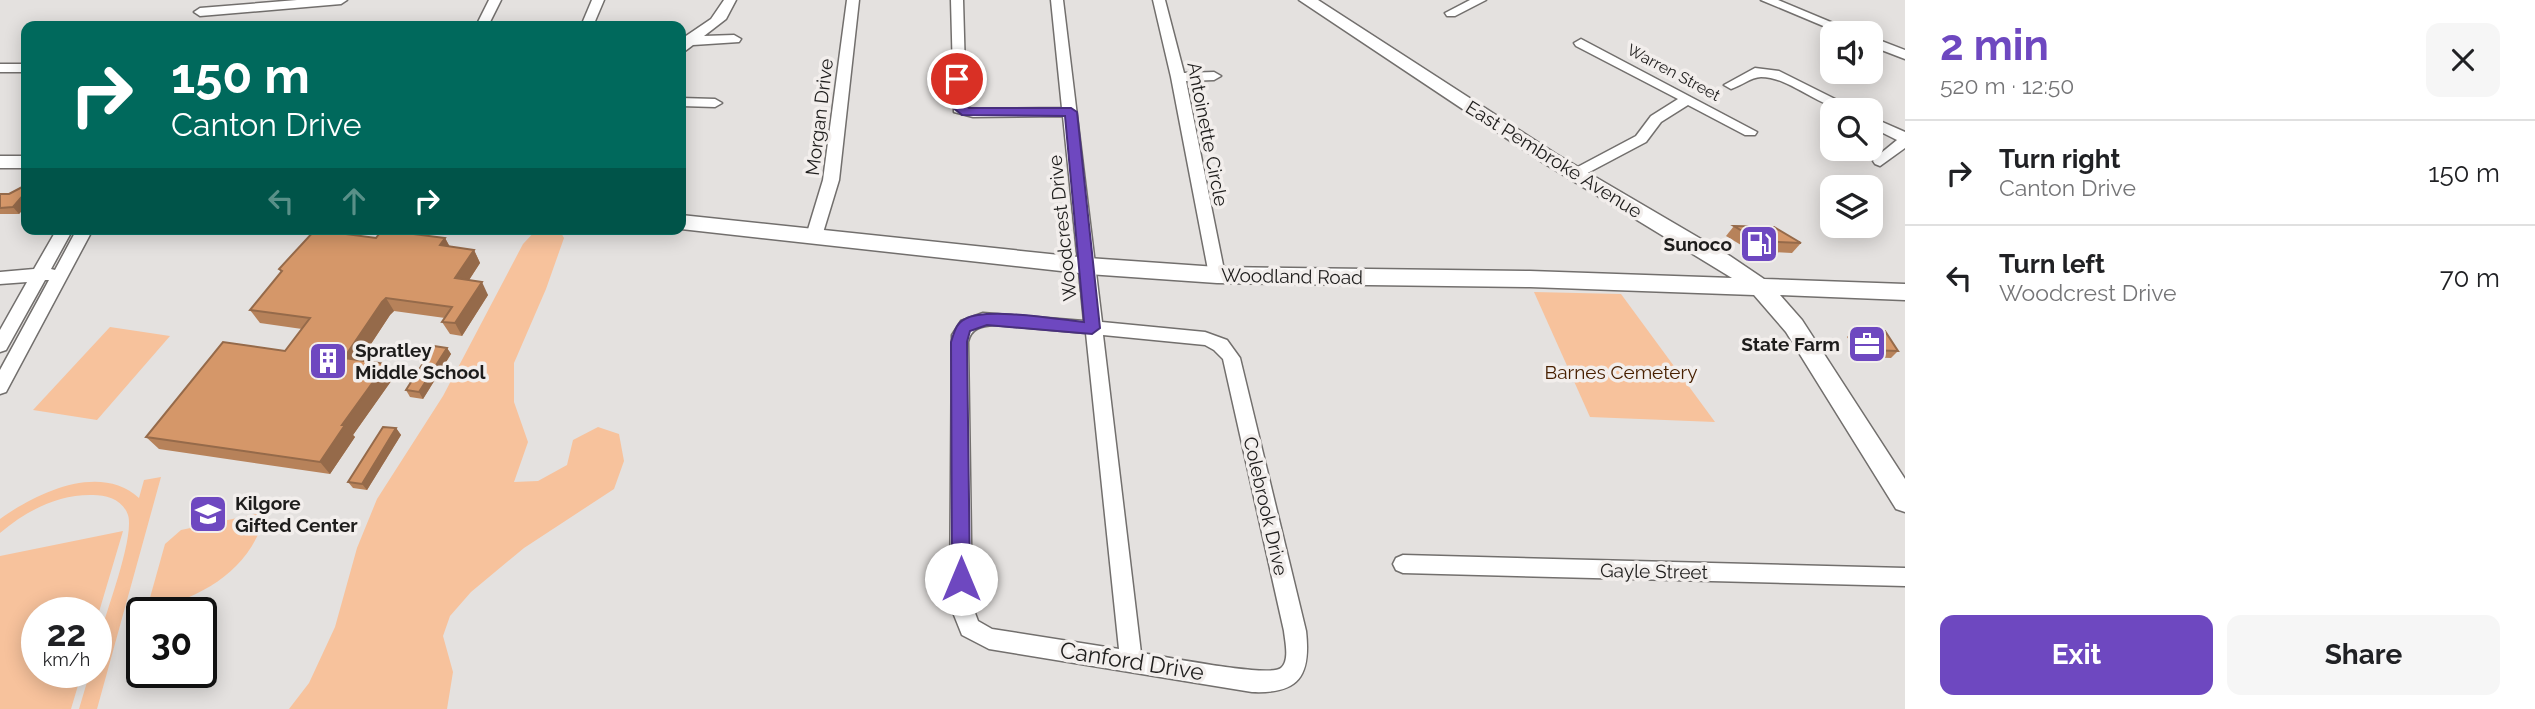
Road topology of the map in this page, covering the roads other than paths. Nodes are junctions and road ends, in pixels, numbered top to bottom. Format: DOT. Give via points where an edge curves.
graph roads {
  1 [pos="341,0"];
  2 [pos="495,0"];
  3 [pos="598,0"];
  4 [pos="730,0"];
  5 [pos="853,0"];
  6 [pos="957,0"];
  7 [pos="1057,0"];
  8 [pos="1159,0"];
  9 [pos="1307,0"];
  10 [pos="1480,0"];
  11 [pos="1767,0"];
  12 [pos="324,1"];
  13 [pos="221,5"];
  14 [pos="204,6"];
  15 [pos="1451,13"];
  16 [pos="194,21"];
  17 [pos="211,21"];
  18 [pos="484,21"];
  19 [pos="589,21"];
  20 [pos="1820,21"];
  21 [pos="734,39"];
  22 [pos="686,42"];
  23 [pos="1581,43"];
  24 [pos="686,44"];
  25 [pos="1883,46"];
  26 [pos="1905,55"];
  27 [pos="0,68"];
  28 [pos="21,68"];
  29 [pos="1214,76"];
  30 [pos="1178,77"];
  31 [pos="1731,85"];
  32 [pos="1825,98"];
  33 [pos="1688,99"];
  34 [pos="686,102"];
  35 [pos="715,103"];
  36 [pos="1071,112"];
  37 [pos="1883,127"];
  38 [pos="1751,132"];
  39 [pos="1905,139"];
  40 [pos="1883,158"];
  41 [pos="0,162"];
  42 [pos="21,162"];
  43 [pos="1575,174"];
  44 [pos="686,223"];
  45 [pos="62,235"];
  46 [pos="82,235"];
  47 [pos="814,236"];
  48 [pos="1088,266"];
  49 [pos="61,273"];
  50 [pos="40,275"];
  51 [pos="1217,275"];
  52 [pos="0,278"];
  53 [pos="1760,287"];
  54 [pos="1905,292"];
  55 [pos="1092,328"];
  56 [pos="0,345"];
  57 [pos="0,387"];
  58 [pos="1905,501"];
  59 [pos="1403,564"];
  60 [pos="1905,577"];
  61 [pos="1131,660"];
  62 [pos="1295,672"];
  1 -- 12 [label="street"];
  2 -- 18 [label="street"];
  3 -- 19 [label="street"];
  4 -- 22 [label="street" via="722,18"];
  5 -- 47 [label="street, Morgan Drive" via="831,180"];
  6 -- 36 [label="street" via="958,109 972,113"];
  7 -- 36 [label="street, Woodcrest Drive"];
  8 -- 30 [label="street, Antoinette Circle"];
  9 -- 43 [label="main road, East Pembroke Avenue"];
  10 -- 15 [label="street"];
  11 -- 20 [label="street"];
  12 -- 13 [label="street"];
  13 -- 14 [label="street"];
  13 -- 17 [label="street"];
  14 -- 16 [label="street"];
  21 -- 24 [label="street"];
  23 -- 33 [label="street, Warren Street"];
  25 -- 26 [label="street"];
  27 -- 28 [label="street"];
  29 -- 30 [label="street"];
  30 -- 51 [label="street, Antoinette Circle"];
  31 -- 32 [label="street" via="1755,72 1774,74"];
  33 -- 38 [label="street, Warren Street"];
  33 -- 43 [label="street" via="1656,119 1641,139"];
  34 -- 35 [label="street"];
  36 -- 48 [label="street, Woodcrest Drive"];
  37 -- 39 [label="street"];
  39 -- 40 [label="street"];
  41 -- 42 [label="main road"];
  43 -- 53 [label="main road, East Pembroke Avenue"];
  44 -- 47 [label="main road, Woodland Road"];
  45 -- 50 [label="street"];
  46 -- 49 [label="street"];
  47 -- 48 [label="main road, Woodland Road"];
  48 -- 51 [label="main road, Woodland Road"];
  48 -- 55 [label="street, Woodcrest Drive"];
  49 -- 50 [label="street"];
  49 -- 57 [label="street"];
  50 -- 52 [label="street"];
  50 -- 56 [label="street"];
  51 -- 53 [label="main road, Woodland Road"];
  53 -- 54 [label="main road, Woodland Road"];
  53 -- 58 [label="main road, East Pembroke Avenue" via="1794,326"];
  55 -- 61 [label="street, Woodcrest Drive"];
  55 -- 61 [label="street, Canford Drive" via="995,319 964,328 959,342 961,605 970,628 989,639"];
  55 -- 62 [label="street, Colebrook Drive" via="1198,337 1228,351 1292,618 1298,648"];
  59 -- 60 [label="street, Gayle Street"];
  61 -- 62 [label="street, Canford Drive" via="1267,682"];
}
